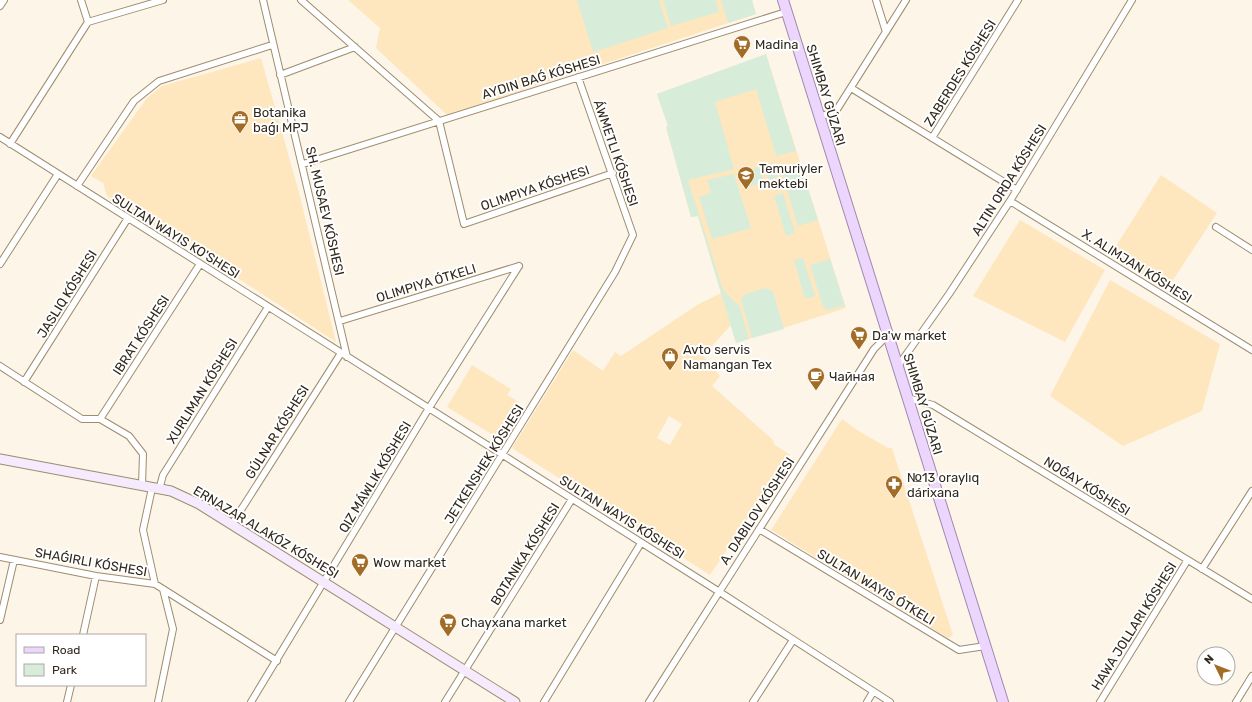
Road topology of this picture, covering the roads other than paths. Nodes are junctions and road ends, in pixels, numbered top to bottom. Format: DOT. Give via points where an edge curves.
graph roads {
  1 [pos="4,0"];
  2 [pos="81,0"];
  3 [pos="164,0"];
  4 [pos="263,0"];
  5 [pos="301,0"];
  6 [pos="783,0"];
  7 [pos="876,0"];
  8 [pos="906,0"];
  9 [pos="1018,0"];
  10 [pos="1132,0"];
  11 [pos="0,6"];
  12 [pos="786,12"];
  13 [pos="88,22"];
  14 [pos="886,32"];
  15 [pos="272,45"];
  16 [pos="355,47"];
  17 [pos="280,75"];
  18 [pos="578,77"];
  19 [pos="851,88"];
  20 [pos="819,117"];
  21 [pos="439,121"];
  22 [pos="0,137"];
  23 [pos="932,138"];
  24 [pos="10,144"];
  25 [pos="303,164"];
  26 [pos="613,172"];
  27 [pos="58,174"];
  28 [pos="77,186"];
  29 [pos="1017,190"];
  30 [pos="1010,201"];
  31 [pos="128,218"];
  32 [pos="1216,227"];
  33 [pos="633,235"];
  34 [pos="1252,250"];
  35 [pos="0,264"];
  36 [pos="200,264"];
  37 [pos="268,307"];
  38 [pos="340,321"];
  39 [pos="888,335"];
  40 [pos="1252,350"];
  41 [pos="341,353"];
  42 [pos="347,357"];
  43 [pos="0,366"];
  44 [pos="898,366"];
  45 [pos="24,382"];
  46 [pos="907,398"];
  47 [pos="429,408"];
  48 [pos="100,419"];
  49 [pos="502,454"];
  50 [pos="0,459"];
  51 [pos="142,486"];
  52 [pos="155,489"];
  53 [pos="1252,491"];
  54 [pos="572,499"];
  55 [pos="232,524"];
  56 [pos="759,529"];
  57 [pos="641,542"];
  58 [pos="0,557"];
  59 [pos="14,560"];
  60 [pos="1187,561"];
  61 [pos="1202,570"];
  62 [pos="96,576"];
  63 [pos="324,583"];
  64 [pos="155,584"];
  65 [pos="163,589"];
  66 [pos="718,591"];
  67 [pos="1252,600"];
  68 [pos="0,620"];
  69 [pos="396,628"];
  70 [pos="83,634"];
  71 [pos="792,640"];
  72 [pos="985,646"];
  73 [pos="277,661"];
  74 [pos="465,671"];
  75 [pos="1252,676"];
  76 [pos="71,686"];
  77 [pos="872,692"];
  78 [pos="67,702"];
  79 [pos="158,702"];
  80 [pos="251,702"];
  81 [pos="349,702"];
  82 [pos="445,702"];
  83 [pos="515,702"];
  84 [pos="544,702"];
  85 [pos="648,702"];
  86 [pos="753,702"];
  87 [pos="867,702"];
  88 [pos="890,702"];
  89 [pos="1003,702"];
  90 [pos="1100,702"];
  91 [pos="1236,702"];
  1 -- 11 [label="street"];
  2 -- 13 [label="street"];
  3 -- 13 [label="street"];
  4 -- 15 [label="street, SH. MUSAEV KÓSHESI"];
  5 -- 16 [label="street"];
  6 -- 12 [label="main road"];
  7 -- 14 [label="street"];
  8 -- 14 [label="street"];
  9 -- 23 [label="street, ZABERDES KÓSHESI"];
  10 -- 29 [label="street"];
  12 -- 18 [label="street"];
  12 -- 20 [label="main road"];
  13 -- 24 [label="street"];
  14 -- 19 [label="street"];
  15 -- 17 [label="street, SH. MUSAEV KÓSHESI"];
  15 -- 28 [label="street" via="159,81 134,101"];
  16 -- 17 [label="street"];
  16 -- 21 [label="street"];
  17 -- 25 [label="street, SH. MUSAEV KÓSHESI"];
  18 -- 21 [label="street"];
  18 -- 26 [label="street, ÁWMETLI KÓSHESI"];
  19 -- 20 [label="street" via="836,111"];
  19 -- 23 [label="street"];
  20 -- 39 [label="main road"];
  21 -- 25 [label="street"];
  21 -- 26 [label="street, OLIMPIYA KÓSHESI" via="464,224"];
  22 -- 24 [label="street, SULTAN WAYIS KO'SHESI"];
  23 -- 29 [label="street"];
  24 -- 27 [label="street, SULTAN WAYIS KO'SHESI"];
  25 -- 38 [label="street, SH. MUSAEV KÓSHESI"];
  26 -- 33 [label="street, ÁWMETLI KÓSHESI"];
  27 -- 28 [label="street, SULTAN WAYIS KO'SHESI"];
  27 -- 35 [label="street"];
  28 -- 31 [label="street, SULTAN WAYIS KO'SHESI"];
  29 -- 30 [label="street"];
  30 -- 40 [label="street, X. ALIMJAN KÓSHESI"];
  30 -- 44 [label="street"];
  31 -- 36 [label="street, SULTAN WAYIS KO'SHESI"];
  31 -- 45 [label="street"];
  32 -- 34 [label="street"];
  33 -- 49 [label="street, JETKENSHEK KÓSHESI" via="615,272"];
  36 -- 37 [label="street, SULTAN WAYIS KO'SHESI"];
  36 -- 48 [label="street, IBRAT KÓSHESI"];
  37 -- 41 [label="street, SULTAN WAYIS KO'SHESI"];
  37 -- 52 [label="street, XURLIMAN KÓSHESI"];
  38 -- 42 [label="street, SH. MUSAEV KÓSHESI"];
  38 -- 47 [label="street, OLIMPIYA ÓTKELI" via="519,266"];
  39 -- 44 [label="main road"];
  39 -- 56 [label="street, A. DABILOV KÓSHESI" via="874,349"];
  41 -- 42 [label="street, SULTAN WAYIS KO'SHESI"];
  41 -- 55 [label="street, GÚLNAR KÓSHESI"];
  42 -- 47 [label="street, SULTAN WAYIS KO'SHESI"];
  43 -- 45 [label="street"];
  44 -- 46 [label="main road"];
  45 -- 48 [label="street" via="82,419"];
  46 -- 60 [label="street, NOǴAY KÓSHESI" via="933,405"];
  46 -- 72 [label="main road"];
  47 -- 49 [label="street, SULTAN WAYIS KO'SHESI"];
  47 -- 63 [label="street"];
  48 -- 51 [label="street" via="129,436 143,454"];
  49 -- 54 [label="street, SULTAN WAYIS KO'SHESI"];
  49 -- 69 [label="street, JETKENSHEK KÓSHESI"];
  50 -- 51 [label="main road, ERNAZAR ALAKÓZ KÓSHESI"];
  51 -- 52 [label="main road, ERNAZAR ALAKÓZ KÓSHESI"];
  52 -- 55 [label="main road, ERNAZAR ALAKÓZ KÓSHESI" via="171,491"];
  52 -- 64 [label="street, XURLIMAN KÓSHESI" via="143,530"];
  53 -- 61 [label="street"];
  54 -- 57 [label="street, SULTAN WAYIS KO'SHESI"];
  54 -- 74 [label="street, BOTANIKA KÓSHESI"];
  55 -- 63 [label="main road, ERNAZAR ALAKÓZ KÓSHESI"];
  56 -- 66 [label="street, A. DABILOV KÓSHESI"];
  56 -- 72 [label="street" via="959,650"];
  57 -- 66 [label="street, SULTAN WAYIS KO'SHESI"];
  57 -- 84 [label="street"];
  58 -- 59 [label="street"];
  59 -- 62 [label="street"];
  59 -- 68 [label="street"];
  60 -- 61 [label="street, NOǴAY KÓSHESI"];
  60 -- 90 [label="street"];
  61 -- 67 [label="street, NOǴAY KÓSHESI"];
  62 -- 64 [label="street"];
  62 -- 70 [label="street"];
  63 -- 69 [label="main road, ERNAZAR ALAKÓZ KÓSHESI"];
  63 -- 73 [label="street"];
  64 -- 65 [label="street"];
  65 -- 73 [label="street"];
  65 -- 79 [label="street" via="173,629"];
  66 -- 71 [label="street, SULTAN WAYIS KO'SHESI"];
  66 -- 85 [label="street, A. DABILOV KÓSHESI"];
  69 -- 74 [label="main road, ERNAZAR ALAKÓZ KÓSHESI"];
  69 -- 81 [label="street, JETKENSHEK KÓSHESI"];
  71 -- 77 [label="street, SULTAN WAYIS KO'SHESI"];
  71 -- 86 [label="street"];
  72 -- 89 [label="main road"];
  73 -- 80 [label="street"];
  74 -- 82 [label="street, BOTANIKA KÓSHESI"];
  74 -- 83 [label="main road, ERNAZAR ALAKÓZ KÓSHESI"];
  75 -- 91 [label="street"];
  76 -- 78 [label="street"];
  77 -- 87 [label="street"];
  77 -- 88 [label="street, SULTAN WAYIS KO'SHESI"];
}
